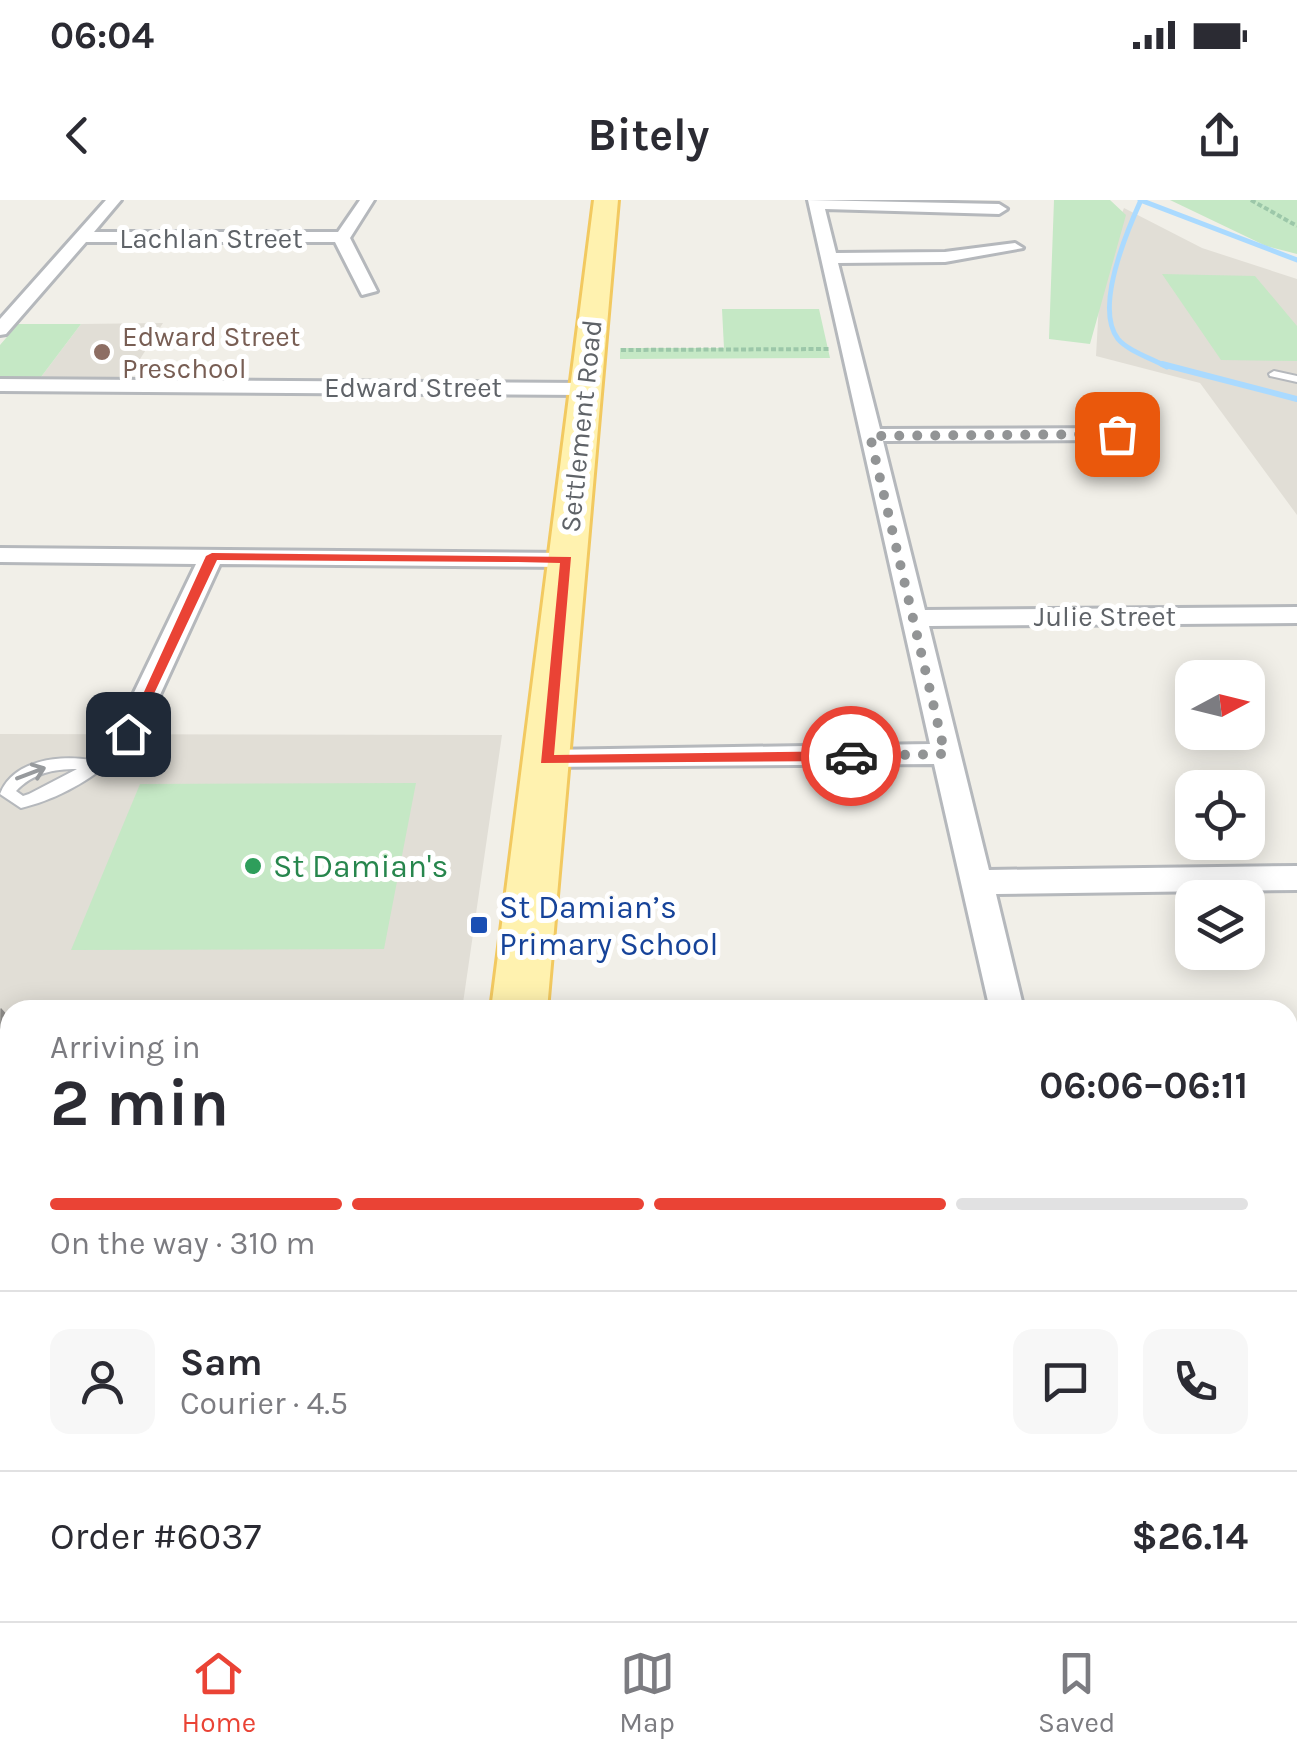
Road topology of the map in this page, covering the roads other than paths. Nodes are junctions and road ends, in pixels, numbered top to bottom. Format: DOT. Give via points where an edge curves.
graph roads {
  1 [pos="114,200"];
  2 [pos="367,200"];
  3 [pos="606,200"];
  4 [pos="815,202"];
  5 [pos="998,209"];
  6 [pos="80,237"];
  7 [pos="342,237"];
  8 [pos="1014,248"];
  9 [pos="828,258"];
  10 [pos="368,291"];
  11 [pos="0,330"];
  12 [pos="1274,374"];
  13 [pos="1297,379"];
  14 [pos="0,385"];
  15 [pos="585,388"];
  16 [pos="1117,434"];
  17 [pos="870,436"];
  18 [pos="0,555"];
  19 [pos="212,556"];
  20 [pos="566,560"];
  21 [pos="1297,614"];
  22 [pos="913,618"];
  23 [pos="128,734"];
  24 [pos="945,754"];
  25 [pos="546,760"];
  26 [pos="89,765"];
  27 [pos="1297,878"];
  28 [pos="977,882"];
  29 [pos="520,1000"];
  30 [pos="1005,1000"];
  1 -- 6 [label="street"];
  2 -- 7 [label="street"];
  3 -- 15 [label="main road, Settlement Road"];
  4 -- 5 [label="street"];
  4 -- 9 [label="street"];
  6 -- 7 [label="street, Lachlan Street"];
  6 -- 11 [label="street"];
  7 -- 10 [label="street"];
  8 -- 9 [label="street" via="946,257"];
  9 -- 17 [label="street"];
  12 -- 13 [label="lane"];
  14 -- 15 [label="street, Edward Street"];
  15 -- 20 [label="main road, Settlement Road"];
  16 -- 17 [label="street"];
  17 -- 22 [label="street"];
  18 -- 19 [label="street"];
  19 -- 20 [label="street"];
  19 -- 23 [label="street"];
  20 -- 25 [label="main road, Settlement Road"];
  21 -- 22 [label="street, Julie Street"];
  22 -- 24 [label="street"];
  23 -- 26 [label="lane"];
  24 -- 25 [label="street"];
  24 -- 28 [label="street"];
  25 -- 29 [label="main road, Settlement Road"];
  27 -- 28 [label="street"];
  28 -- 30 [label="street"];
}
